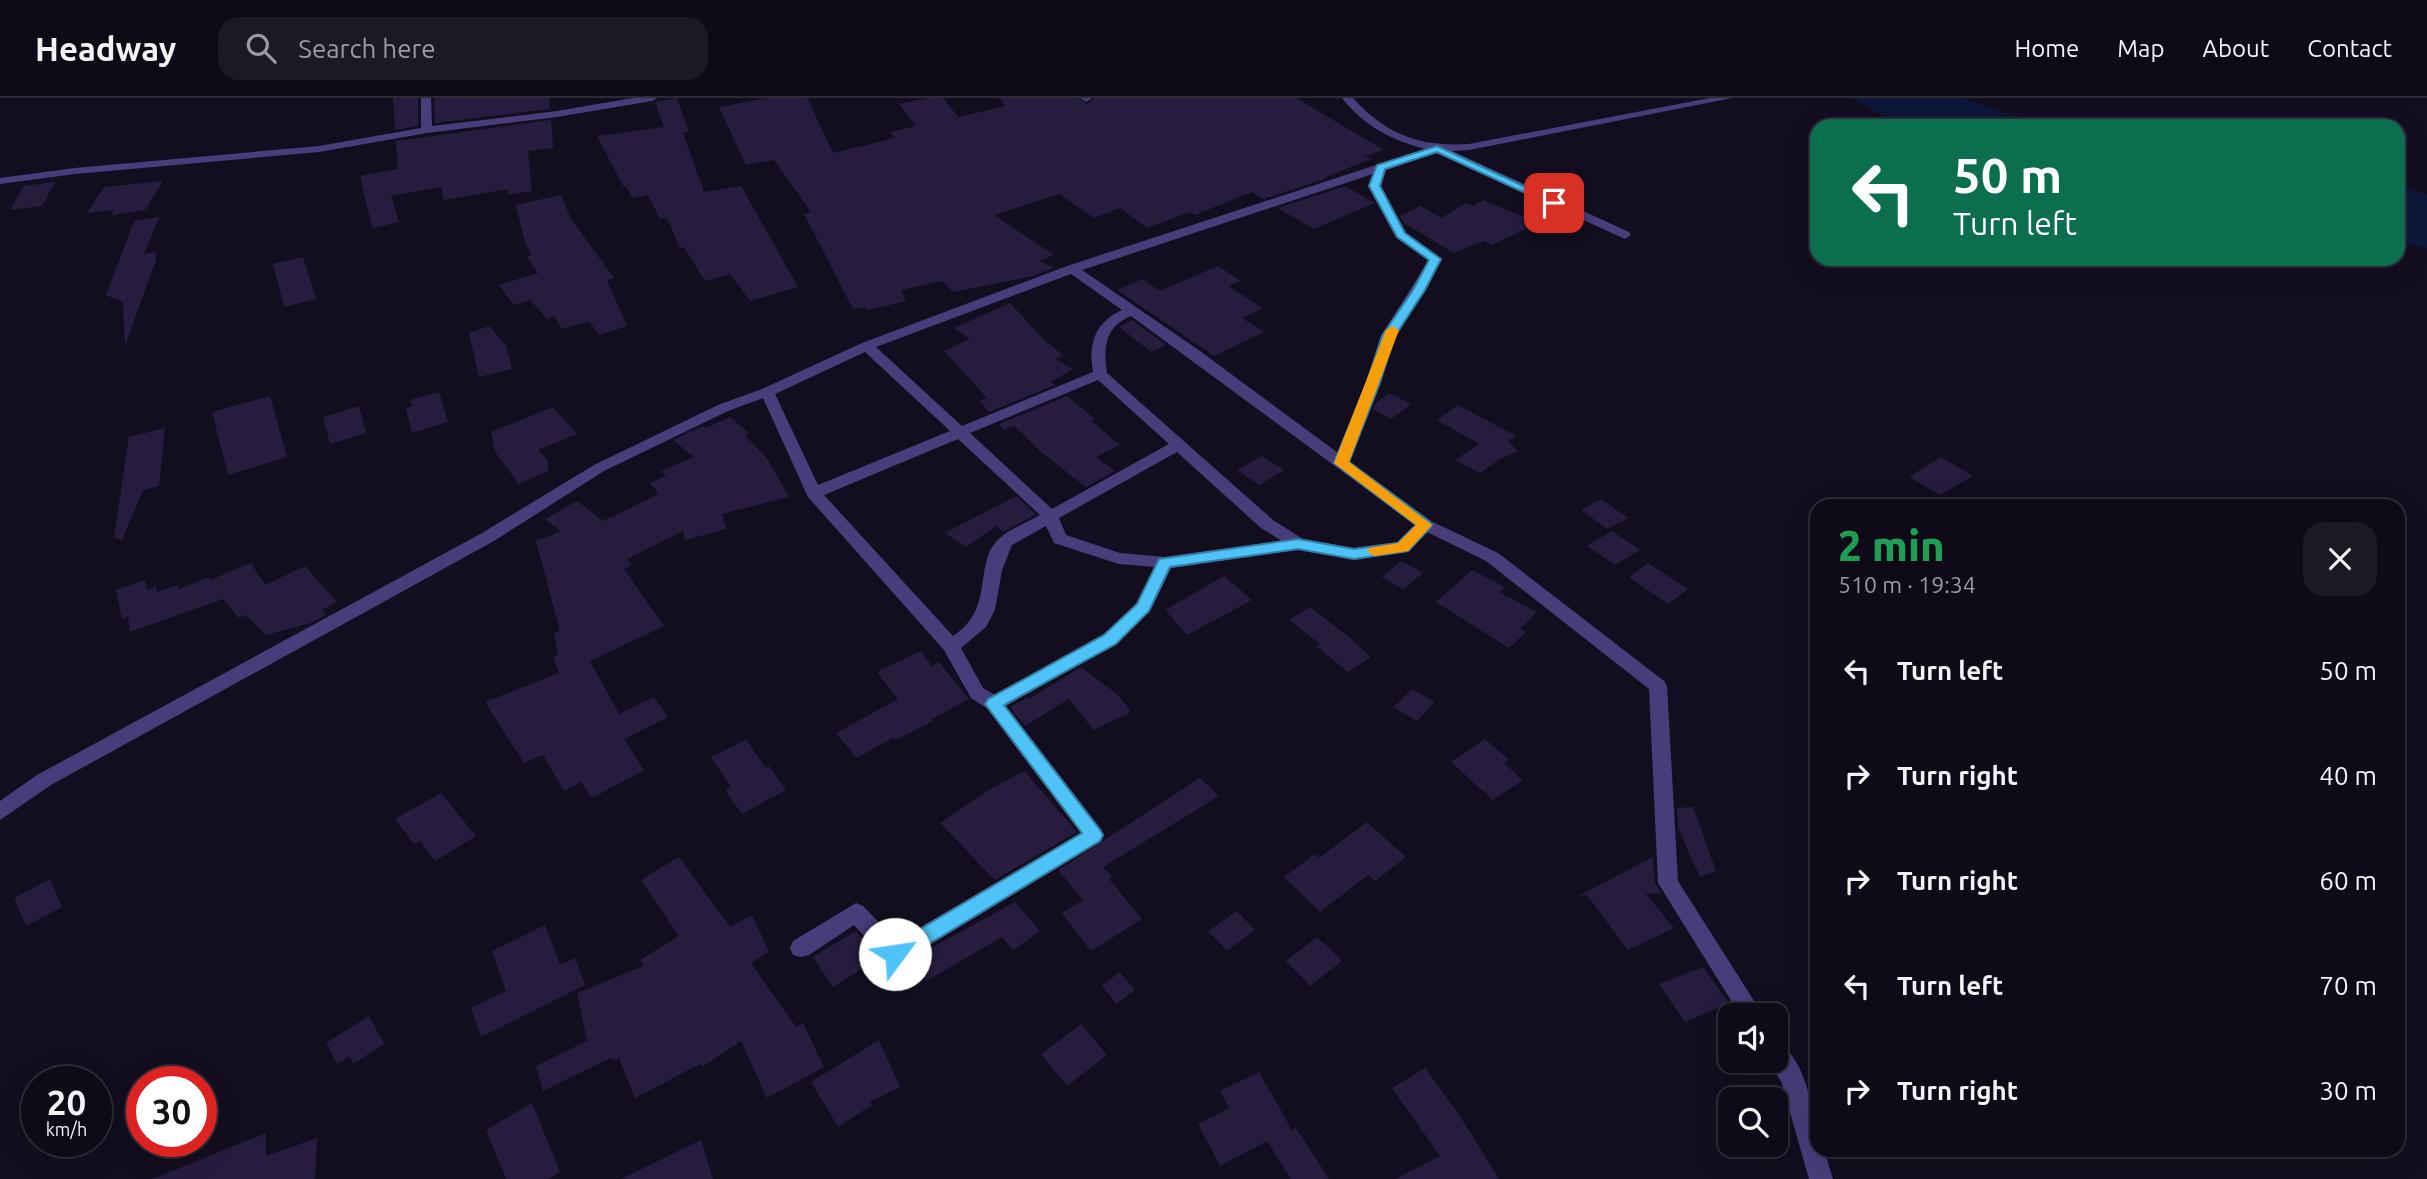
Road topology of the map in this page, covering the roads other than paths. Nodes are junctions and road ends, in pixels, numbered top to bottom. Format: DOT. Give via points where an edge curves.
graph roads {
  1 [pos="426,98"];
  2 [pos="557,98"];
  3 [pos="652,98"];
  4 [pos="1347,98"];
  5 [pos="1727,98"];
  6 [pos="557,114"];
  7 [pos="427,130"];
  8 [pos="1437,149"];
  9 [pos="1381,167"];
  10 [pos="0,181"];
  11 [pos="1625,235"];
  12 [pos="1072,270"];
  13 [pos="1131,311"];
  14 [pos="867,346"];
  15 [pos="1100,374"];
  16 [pos="767,392"];
  17 [pos="961,432"];
  18 [pos="1178,445"];
  19 [pos="1341,463"];
  20 [pos="814,494"];
  21 [pos="1049,515"];
  22 [pos="1425,525"];
  23 [pos="1298,544"];
  24 [pos="1165,563"];
  25 [pos="951,646"];
  26 [pos="994,704"];
  27 [pos="0,812"];
  28 [pos="801,948"];
  29 [pos="1744,1003"];
  30 [pos="1788,1072"];
  31 [pos="1810,1141"];
  32 [pos="1815,1157"];
  33 [pos="1821,1179"];
  1 -- 7 [label="street"];
  2 -- 6 [label="street"];
  3 -- 6 [label="street"];
  4 -- 8 [label="street" via="1364,117 1398,138"];
  5 -- 8 [label="street"];
  6 -- 7 [label="street"];
  7 -- 10 [label="street" via="319,149"];
  8 -- 9 [label="street"];
  8 -- 11 [label="street"];
  9 -- 12 [label="street"];
  9 -- 19 [label="street" via="1374,186 1401,234 1436,259 1388,336"];
  12 -- 13 [label="street"];
  12 -- 14 [label="street"];
  13 -- 15 [label="street" via="1105,328 1097,341"];
  13 -- 19 [label="street"];
  14 -- 16 [label="street"];
  14 -- 17 [label="street"];
  15 -- 17 [label="street"];
  15 -- 18 [label="street"];
  16 -- 20 [label="street"];
  16 -- 27 [label="street" via="723,408 599,468 488,537 44,780"];
  17 -- 20 [label="street"];
  17 -- 21 [label="street"];
  18 -- 21 [label="street"];
  18 -- 23 [label="street" via="1267,524"];
  19 -- 22 [label="street"];
  20 -- 25 [label="street"];
  21 -- 24 [label="street" via="1060,539 1119,558"];
  21 -- 25 [label="street" via="1006,541 998,553 991,600 981,625"];
  22 -- 23 [label="street" via="1402,547 1354,554"];
  22 -- 29 [label="street" via="1492,557 1658,686 1668,883"];
  23 -- 24 [label="street"];
  24 -- 26 [label="street" via="1144,607 1110,639"];
  25 -- 26 [label="street" via="977,693"];
  26 -- 28 [label="street" via="1094,835 895,954 856,912"];
  30 -- 31 [label="street"];
  32 -- 33 [label="street"];
}
